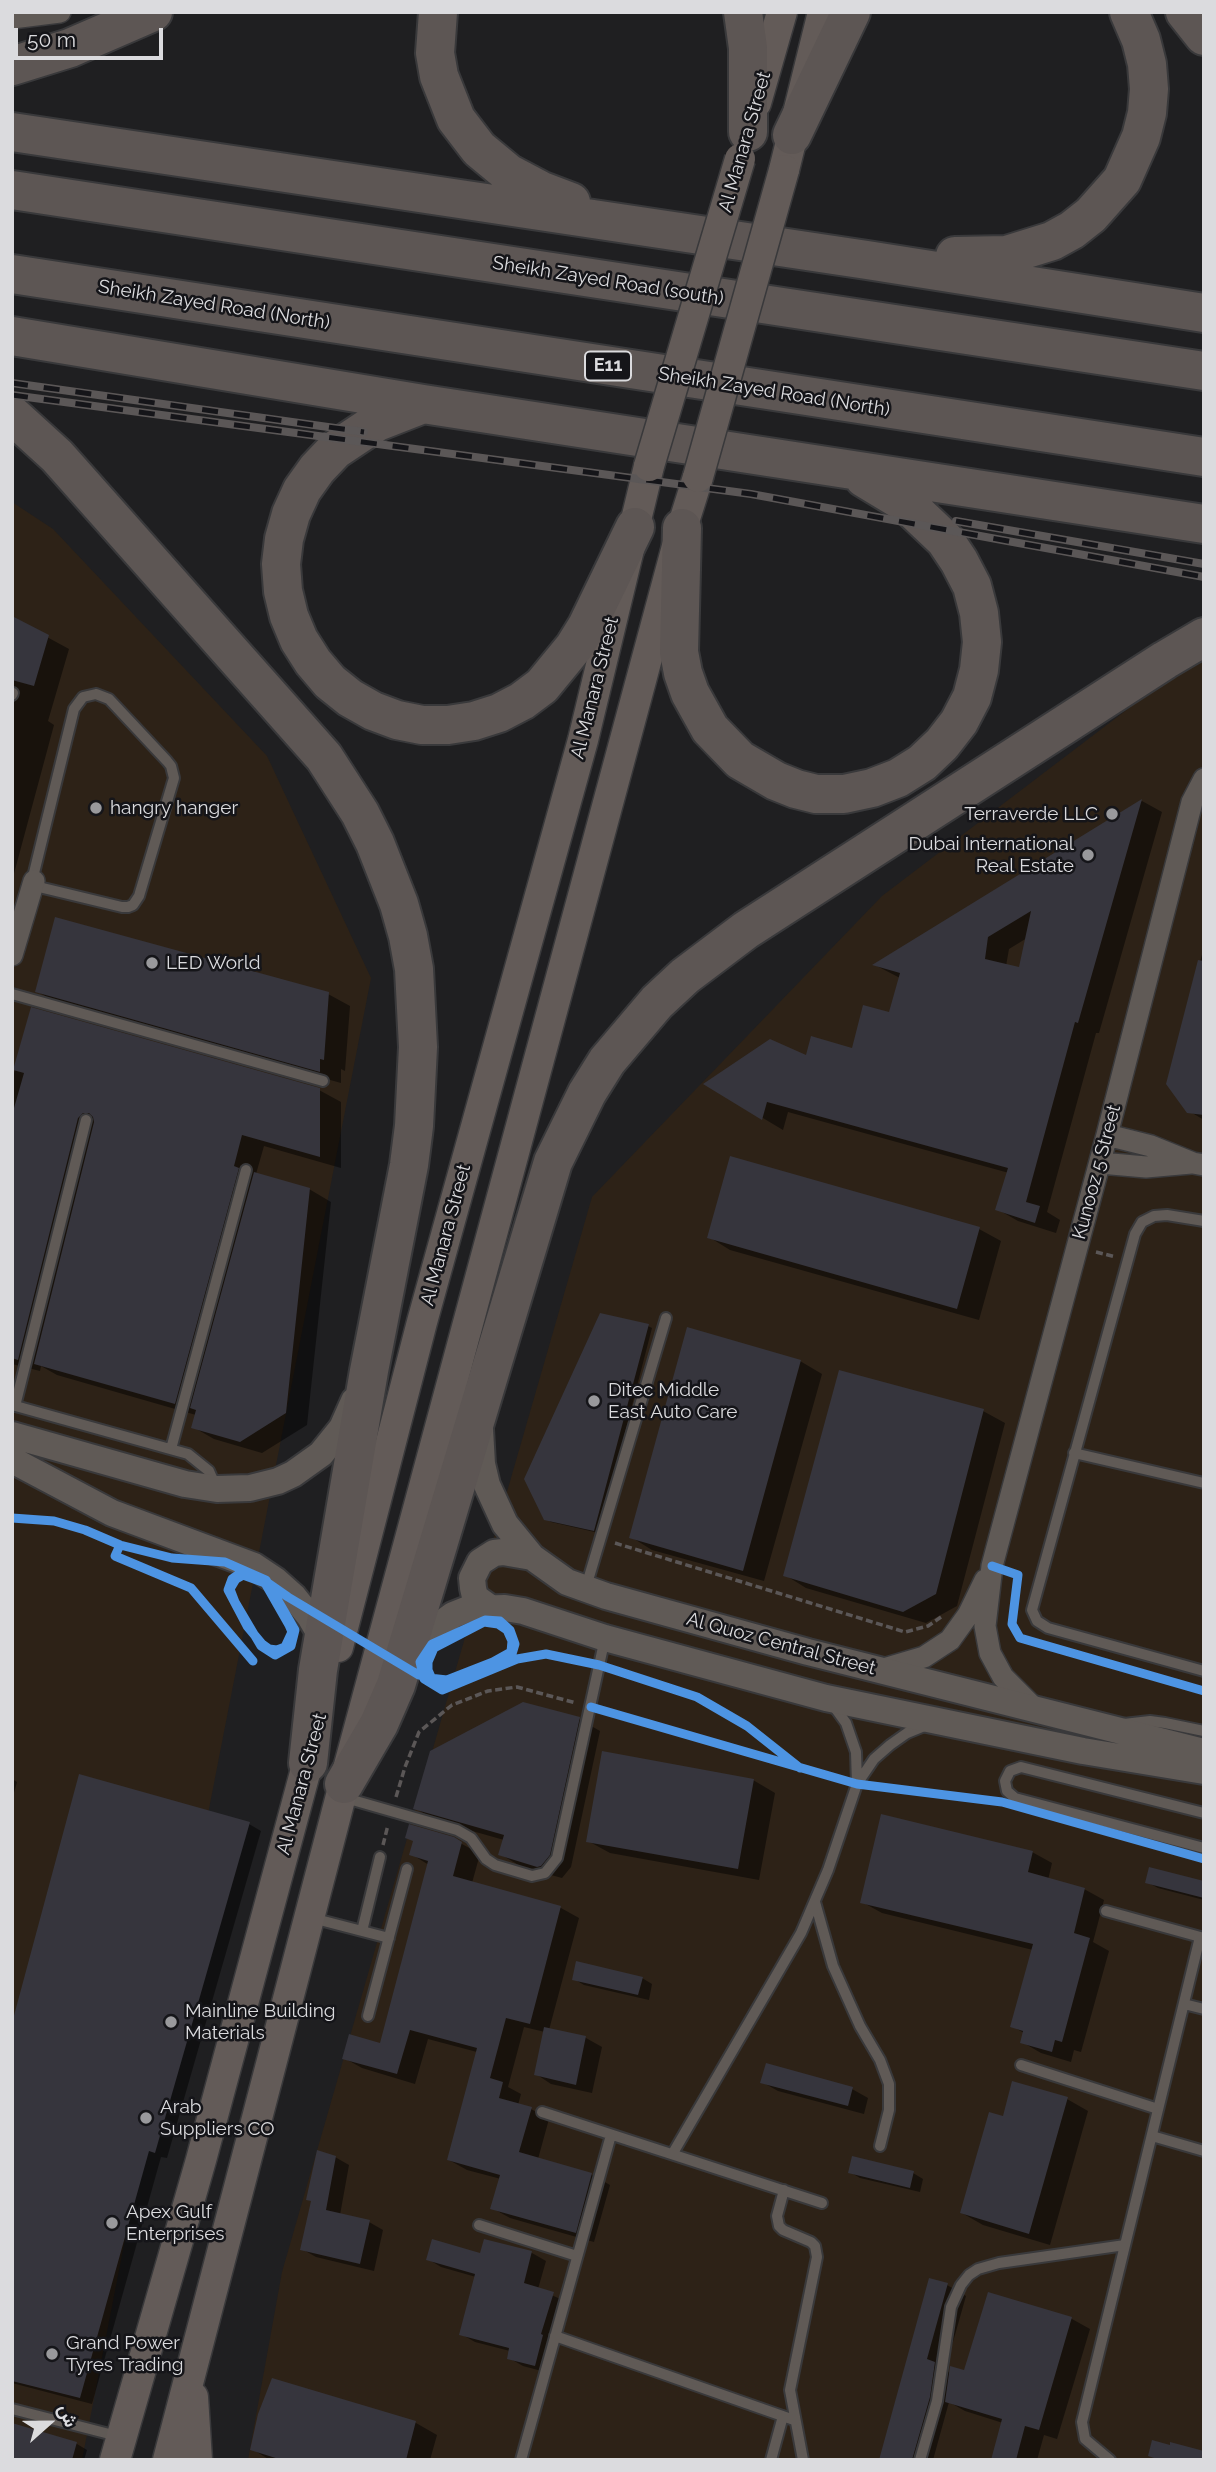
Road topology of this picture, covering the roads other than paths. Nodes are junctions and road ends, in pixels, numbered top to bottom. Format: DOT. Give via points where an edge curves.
graph roads {
  1 [pos="60,12"];
  2 [pos="153,12"];
  3 [pos="438,12"];
  4 [pos="743,12"];
  5 [pos="782,12"];
  6 [pos="823,12"];
  7 [pos="850,12"];
  8 [pos="1129,12"];
  9 [pos="1185,12"];
  10 [pos="12,18"];
  11 [pos="1204,36"];
  12 [pos="12,66"];
  13 [pos="12,132"];
  14 [pos="744,145"];
  15 [pos="788,153"];
  16 [pos="12,190"];
  17 [pos="625,223"];
  18 [pos="867,260"];
  19 [pos="12,274"];
  20 [pos="1204,313"];
  21 [pos="12,336"];
  22 [pos="1204,371"];
  23 [pos="423,404"];
  24 [pos="12,415"];
  25 [pos="1204,457"];
  26 [pos="847,468"];
  27 [pos="1204,524"];
  28 [pos="635,527"];
  29 [pos="682,528"];
  30 [pos="1204,638"];
  31 [pos="1204,779"];
  32 [pos="34,881"];
  33 [pos="13,952"];
  34 [pos="12,994"];
  35 [pos="323,1081"];
  36 [pos="86,1120"];
  37 [pos="1107,1135"];
  38 [pos="1100,1163"];
  39 [pos="1198,1164"];
  40 [pos="246,1170"];
  41 [pos="1204,1221"];
  42 [pos="667,1318"];
  43 [pos="369,1371"];
  44 [pos="481,1402"];
  45 [pos="13,1405"];
  46 [pos="12,1435"];
  47 [pos="171,1449"];
  48 [pos="1074,1452"];
  49 [pos="12,1460"];
  50 [pos="1204,1483"];
  51 [pos="217,1489"];
  52 [pos="532,1558"];
  53 [pos="992,1566"];
  54 [pos="585,1589"];
  55 [pos="489,1607"];
  56 [pos="605,1638"];
  57 [pos="323,1639"];
  58 [pos="877,1670"];
  59 [pos="1204,1671"];
  60 [pos="396,1685"];
  61 [pos="826,1698"];
  62 [pos="1038,1712"];
  63 [pos="934,1722"];
  64 [pos="1110,1728"];
  65 [pos="1204,1731"];
  66 [pos="1204,1752"];
  67 [pos="308,1763"];
  68 [pos="1204,1771"];
  69 [pos="857,1784"];
  70 [pos="343,1791"];
  71 [pos="1204,1814"];
  72 [pos="1204,1848"];
  73 [pos="380,1857"];
  74 [pos="407,1869"];
  75 [pos="816,1902"];
  76 [pos="1106,1911"];
  77 [pos="310,1918"];
  78 [pos="362,1931"];
  79 [pos="389,1938"];
  80 [pos="1202,1938"];
  81 [pos="1184,2004"];
  82 [pos="1204,2009"];
  83 [pos="368,2016"];
  84 [pos="1021,2065"];
  85 [pos="1158,2109"];
  86 [pos="542,2112"];
  87 [pos="611,2135"];
  88 [pos="1152,2136"];
  89 [pos="880,2146"];
  90 [pos="1204,2151"];
  91 [pos="673,2153"];
  92 [pos="784,2190"];
  93 [pos="822,2203"];
  94 [pos="479,2225"];
  95 [pos="1125,2245"];
  96 [pos="577,2256"];
  97 [pos="555,2336"];
  98 [pos="191,2372"];
  99 [pos="12,2409"];
  100 [pos="783,2416"];
  101 [pos="794,2420"];
  102 [pos="118,2448"];
  103 [pos="168,2460"];
  104 [pos="197,2460"];
  105 [pos="521,2460"];
  106 [pos="771,2460"];
  107 [pos="803,2460"];
  108 [pos="920,2460"];
  109 [pos="1110,2460"];
  1 -- 10 [label="street"];
  2 -- 12 [label="highway" via="70,48"];
  3 -- 17 [label="highway" via="435,53 439,76 467,135 494,162 525,183"];
  4 -- 14 [label="highway" via="748,48"];
  5 -- 14 [label="main road, Al Manara Street"];
  6 -- 15 [label="main road"];
  7 -- 15 [label="highway"];
  8 -- 18 [label="highway" via="1147,64 1147,113 1133,160 1108,199 1072,230 1007,255"];
  9 -- 11 [label="highway"];
  13 -- 17 [label="highway"];
  14 -- 28 [label="main road, Al Manara Street, bridge"];
  15 -- 29 [label="main road, bridge"];
  16 -- 22 [label="highway, Sheikh Zayed Road (south)"];
  17 -- 18 [label="highway"];
  18 -- 20 [label="highway"];
  19 -- 25 [label="highway, Sheikh Zayed Road (North) / E11"];
  21 -- 23 [label="highway"];
  23 -- 26 [label="highway"];
  23 -- 28 [label="highway" via="377,422 335,450 302,490 284,539 283,591 294,628 313,662 350,698 397,720 449,725 499,713 522,701 574,647"];
  24 -- 43 [label="highway" via="57,456 317,749 360,813 388,873 414,969 417,1087 409,1165"];
  26 -- 27 [label="highway"];
  26 -- 29 [label="highway" via="907,504 945,540 972,586 982,642 972,697 959,722 922,764 872,788 816,794 796,789 749,766 710,729 690,693 679,652"];
  28 -- 67 [label="main road, Al Manara Street" via="583,740 422,1322"];
  29 -- 70 [label="main road"];
  30 -- 44 [label="highway" via="746,930 657,1002 607,1061 553,1162"];
  31 -- 37 [label="street, Kunooz 5 Street" via="1192,802"];
  32 -- 32 [label="lane" via="74,709 83,697 103,695 173,772 139,896 133,905 122,907 43,888"];
  32 -- 33 [label="street"];
  34 -- 35 [label="lane"];
  36 -- 45 [label="lane"];
  37 -- 38 [label="street, Kunooz 5 Street"];
  37 -- 39 [label="street"];
  38 -- 39 [label="street" via="1146,1167"];
  38 -- 53 [label="street, Kunooz 5 Street"];
  40 -- 47 [label="lane"];
  41 -- 48 [label="lane" via="1160,1215 1147,1218 1138,1228"];
  42 -- 54 [label="lane"];
  43 -- 51 [label="street" via="342,1427 308,1465 278,1481"];
  43 -- 57 [label="highway"];
  44 -- 52 [label="street, Al Quoz Central Street" via="479,1434 487,1485 505,1524"];
  44 -- 60 [label="highway"];
  45 -- 47 [label="lane"];
  46 -- 51 [label="street"];
  47 -- 51 [label="lane" via="203,1464"];
  48 -- 50 [label="lane"];
  48 -- 59 [label="lane" via="1032,1603 1034,1615 1048,1628"];
  49 -- 57 [label="street" via="112,1513 254,1566 294,1597"];
  52 -- 54 [label="street, Al Quoz Central Street"];
  52 -- 55 [label="street" via="503,1552 480,1562 472,1588"];
  53 -- 58 [label="street, Kunooz 5 Street" via="950,1640 924,1657"];
  53 -- 62 [label="street, Kunooz 5 Street" via="985,1626 990,1653 1003,1677"];
  54 -- 58 [label="street, Al Quoz Central Street"];
  55 -- 56 [label="street, Al Quoz Central Street" via="523,1611"];
  55 -- 60 [label="street, Al Quoz Central Street" via="468,1609 433,1627 420,1639"];
  56 -- 61 [label="street, Al Quoz Central Street"];
  56 -- 70 [label="lane" via="557,1858 545,1873 532,1876 495,1865 457,1829"];
  57 -- 67 [label="highway"];
  58 -- 62 [label="street, Al Quoz Central Street"];
  60 -- 70 [label="highway"];
  61 -- 63 [label="street, Al Quoz Central Street"];
  61 -- 69 [label="lane" via="846,1723 856,1752"];
  62 -- 64 [label="street, Al Quoz Central Street"];
  63 -- 68 [label="street, Al Quoz Central Street"];
  63 -- 69 [label="lane" via="890,1745"];
  64 -- 65 [label="lane" via="1150,1721"];
  64 -- 66 [label="street, Al Quoz Central Street"];
  67 -- 102 [label="main road, Al Manara Street"];
  69 -- 75 [label="lane"];
  70 -- 77 [label="main road"];
  71 -- 72 [label="lane" via="1021,1767 1010,1771 1005,1781 1015,1798"];
  73 -- 78 [label="lane"];
  74 -- 79 [label="lane"];
  75 -- 89 [label="lane" via="833,1966 888,2084 889,2110"];
  75 -- 91 [label="lane"];
  76 -- 80 [label="lane"];
  77 -- 78 [label="lane"];
  77 -- 98 [label="main road"];
  78 -- 79 [label="lane"];
  79 -- 83 [label="lane"];
  80 -- 81 [label="lane"];
  81 -- 82 [label="lane"];
  81 -- 85 [label="lane"];
  84 -- 85 [label="lane"];
  85 -- 88 [label="lane"];
  86 -- 87 [label="lane"];
  87 -- 91 [label="lane"];
  87 -- 96 [label="lane"];
  88 -- 90 [label="lane"];
  88 -- 95 [label="lane"];
  91 -- 92 [label="lane"];
  92 -- 93 [label="lane"];
  92 -- 101 [label="lane" via="779,2226 811,2242 817,2257 791,2379"];
  94 -- 96 [label="lane"];
  95 -- 108 [label="lane" via="988,2265 961,2284 951,2307 937,2401"];
  95 -- 109 [label="lane" via="1082,2428 1088,2444"];
  96 -- 97 [label="lane"];
  97 -- 100 [label="lane"];
  97 -- 105 [label="lane"];
  98 -- 103 [label="main road"];
  98 -- 104 [label="main road"];
  99 -- 102 [label="lane"];
  100 -- 101 [label="lane"];
  100 -- 106 [label="lane"];
  101 -- 107 [label="lane"];
}
